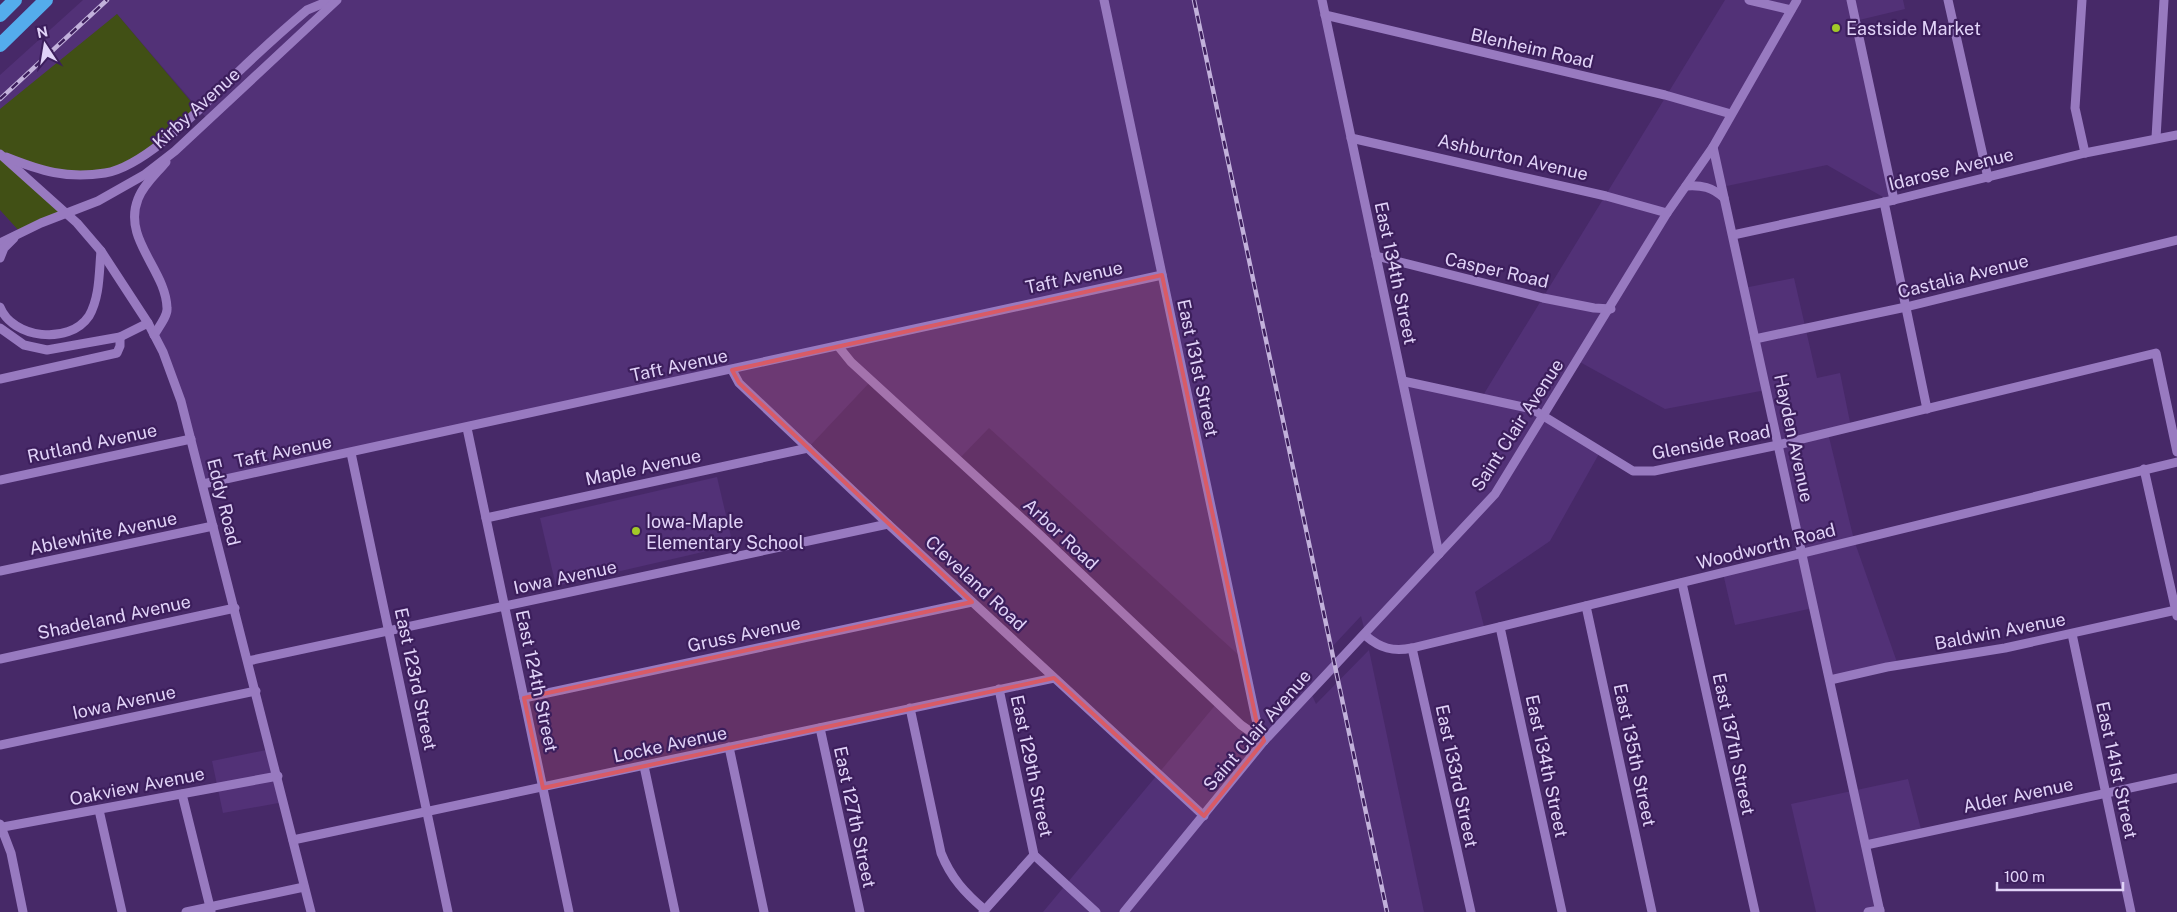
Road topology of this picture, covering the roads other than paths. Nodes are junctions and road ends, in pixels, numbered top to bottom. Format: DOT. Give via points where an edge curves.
graph roads {
  1 [pos="16,0"];
  2 [pos="46,0"];
  3 [pos="331,0"];
  4 [pos="337,0"];
  5 [pos="1104,0"];
  6 [pos="1322,0"];
  7 [pos="1749,0"];
  8 [pos="1797,0"];
  9 [pos="1850,0"];
  10 [pos="1948,0"];
  11 [pos="2082,0"];
  12 [pos="2164,0"];
  13 [pos="1791,10"];
  14 [pos="1325,15"];
  15 [pos="0,16"];
  16 [pos="0,45"];
  17 [pos="1732,114"];
  18 [pos="2177,135"];
  19 [pos="1351,138"];
  20 [pos="2156,138"];
  21 [pos="1713,147"];
  22 [pos="175,151"];
  23 [pos="2085,153"];
  24 [pos="1,155"];
  25 [pos="1988,178"];
  26 [pos="1686,186"];
  27 [pos="1724,199"];
  28 [pos="1894,200"];
  29 [pos="1884,202"];
  30 [pos="1667,213"];
  31 [pos="20,232"];
  32 [pos="1733,234"];
  33 [pos="2177,240"];
  34 [pos="0,243"];
  35 [pos="101,251"];
  36 [pos="1376,256"];
  37 [pos="0,258"];
  38 [pos="1162,275"];
  39 [pos="0,307"];
  40 [pos="1611,308"];
  41 [pos="1906,308"];
  42 [pos="2,315"];
  43 [pos="148,323"];
  44 [pos="0,328"];
  45 [pos="154,335"];
  46 [pos="120,337"];
  47 [pos="1755,339"];
  48 [pos="838,346"];
  49 [pos="732,370"];
  50 [pos="0,379"];
  51 [pos="1402,380"];
  52 [pos="1927,409"];
  53 [pos="1544,416"];
  54 [pos="467,428"];
  55 [pos="191,439"];
  56 [pos="1778,445"];
  57 [pos="808,448"];
  58 [pos="2177,452"];
  59 [pos="351,453"];
  60 [pos="2177,462"];
  61 [pos="2144,469"];
  62 [pos="0,480"];
  63 [pos="203,484"];
  64 [pos="486,518"];
  65 [pos="888,524"];
  66 [pos="213,526"];
  67 [pos="1439,554"];
  68 [pos="1803,554"];
  69 [pos="0,571"];
  70 [pos="1682,583"];
  71 [pos="972,602"];
  72 [pos="1586,606"];
  73 [pos="504,607"];
  74 [pos="235,608"];
  75 [pos="2176,613"];
  76 [pos="1500,627"];
  77 [pos="389,632"];
  78 [pos="2072,634"];
  79 [pos="1366,636"];
  80 [pos="1412,648"];
  81 [pos="0,658"];
  82 [pos="248,661"];
  83 [pos="1054,678"];
  84 [pos="1830,680"];
  85 [pos="999,689"];
  86 [pos="256,691"];
  87 [pos="524,698"];
  88 [pos="910,708"];
  89 [pos="820,728"];
  90 [pos="1264,741"];
  91 [pos="0,745"];
  92 [pos="729,748"];
  93 [pos="644,766"];
  94 [pos="278,776"];
  95 [pos="2177,778"];
  96 [pos="543,788"];
  97 [pos="2105,793"];
  98 [pos="182,794"];
  99 [pos="99,810"];
  100 [pos="427,812"];
  101 [pos="1204,816"];
  102 [pos="1,826"];
  103 [pos="294,840"];
  104 [pos="1866,845"];
  105 [pos="1034,855"];
  106 [pos="304,887"];
  107 [pos="211,909"];
  108 [pos="984,911"];
  109 [pos="1880,911"];
  110 [pos="23,912"];
  111 [pos="122,912"];
  112 [pos="186,912"];
  113 [pos="311,912"];
  114 [pos="448,912"];
  115 [pos="570,912"];
  116 [pos="675,912"];
  117 [pos="764,912"];
  118 [pos="860,912"];
  119 [pos="1096,912"];
  120 [pos="1124,912"];
  121 [pos="1470,912"];
  122 [pos="1562,912"];
  123 [pos="1652,912"];
  124 [pos="1755,912"];
  125 [pos="1868,912"];
  126 [pos="2131,912"];
  1 -- 15 [label="highway"];
  2 -- 16 [label="highway"];
  3 -- 24 [label="street" via="307,10 145,156 107,173 67,176 44,172"];
  4 -- 22 [label="street, Kirby Avenue"];
  5 -- 38 [label="street, East 131st Street"];
  6 -- 14 [label="street, East 134th Street"];
  7 -- 13 [label="street"];
  8 -- 13 [label="street, Saint Clair Avenue"];
  9 -- 28 [label="street"];
  10 -- 25 [label="street"];
  11 -- 23 [label="street" via="2075,108"];
  12 -- 20 [label="street"];
  13 -- 17 [label="street, Saint Clair Avenue"];
  14 -- 17 [label="street, Blenheim Road" via="1665,95"];
  14 -- 19 [label="street, East 134th Street"];
  17 -- 21 [label="street, Saint Clair Avenue"];
  18 -- 20 [label="street, Idarose Avenue"];
  19 -- 30 [label="street, Ashburton Avenue"];
  19 -- 36 [label="street, East 134th Street"];
  20 -- 23 [label="street, Idarose Avenue"];
  21 -- 26 [label="street, Saint Clair Avenue"];
  21 -- 27 [label="street, Hayden Avenue"];
  22 -- 31 [label="street, Kirby Avenue" via="119,190"];
  22 -- 45 [label="street" via="143,190 136,212 140,242 163,287 168,310"];
  23 -- 25 [label="street, Idarose Avenue"];
  24 -- 35 [label="street, Eddy Road" via="77,223"];
  25 -- 28 [label="street, Idarose Avenue"];
  26 -- 27 [label="street" via="1712,188"];
  26 -- 30 [label="street, Saint Clair Avenue"];
  27 -- 32 [label="street, Hayden Avenue"];
  28 -- 29 [label="street, Idarose Avenue"];
  29 -- 32 [label="street, Idarose Avenue"];
  29 -- 41 [label="street"];
  30 -- 40 [label="street, Saint Clair Avenue"];
  31 -- 34 [label="street, Kirby Avenue"];
  31 -- 37 [label="street" via="4,248"];
  32 -- 47 [label="street, Hayden Avenue"];
  33 -- 41 [label="street, Castalia Avenue"];
  35 -- 42 [label="street" via="97,298 88,317 80,324 66,332 35,333"];
  35 -- 43 [label="street, Eddy Road"];
  36 -- 40 [label="street, Casper Road" via="1543,298"];
  36 -- 51 [label="street, East 134th Street"];
  38 -- 48 [label="street, Taft Avenue"];
  38 -- 90 [label="street, East 131st Street" via="1255,714"];
  39 -- 42 [label="street"];
  40 -- 53 [label="street, Saint Clair Avenue"];
  41 -- 47 [label="street, Castalia Avenue"];
  41 -- 52 [label="street"];
  43 -- 45 [label="street, Eddy Road"];
  43 -- 46 [label="street"];
  44 -- 46 [label="street" via="24,345 47,350"];
  45 -- 55 [label="street, Eddy Road" via="175,384"];
  46 -- 50 [label="street" via="117,354"];
  47 -- 56 [label="street, Hayden Avenue"];
  48 -- 49 [label="street, Taft Avenue"];
  48 -- 90 [label="street, Arbor Road" via="851,362 1224,710"];
  49 -- 54 [label="street, Taft Avenue"];
  49 -- 57 [label="street, Cleveland Road" via="740,383"];
  51 -- 53 [label="street, Glenside Road" via="1532,409"];
  51 -- 67 [label="street, East 134th Street"];
  52 -- 56 [label="street, Glenside Road"];
  52 -- 58 [label="street, Glenside Road" via="2156,353"];
  53 -- 56 [label="street, Glenside Road" via="1633,471 1654,471"];
  53 -- 67 [label="street, Saint Clair Avenue" via="1496,494"];
  54 -- 59 [label="street, Taft Avenue"];
  54 -- 64 [label="street, East 124th Street"];
  55 -- 62 [label="street, Rutland Avenue"];
  55 -- 63 [label="street, Eddy Road"];
  56 -- 68 [label="street, Hayden Avenue"];
  57 -- 64 [label="street, Maple Avenue"];
  57 -- 65 [label="street, Cleveland Road"];
  59 -- 63 [label="street, Taft Avenue"];
  59 -- 77 [label="street, East 123rd Street"];
  60 -- 61 [label="street, Woodworth Road"];
  61 -- 68 [label="street, Woodworth Road"];
  61 -- 75 [label="street"];
  63 -- 66 [label="street, Eddy Road"];
  64 -- 73 [label="street, East 124th Street"];
  65 -- 71 [label="street, Cleveland Road"];
  65 -- 73 [label="street, Iowa Avenue"];
  66 -- 69 [label="street, Ablewhite Avenue"];
  66 -- 74 [label="street, Eddy Road"];
  67 -- 79 [label="street, Saint Clair Avenue"];
  68 -- 70 [label="street, Woodworth Road"];
  68 -- 84 [label="street, Hayden Avenue"];
  70 -- 72 [label="street, Woodworth Road"];
  70 -- 124 [label="street, East 137th Street"];
  71 -- 83 [label="street, Cleveland Road"];
  71 -- 87 [label="street, Gruss Avenue"];
  72 -- 76 [label="street, Woodworth Road"];
  72 -- 123 [label="street, East 135th Street"];
  73 -- 77 [label="street, Iowa Avenue"];
  73 -- 87 [label="street, East 124th Street"];
  74 -- 81 [label="street, Shadeland Avenue"];
  74 -- 82 [label="street, Eddy Road"];
  75 -- 78 [label="street, Baldwin Avenue"];
  76 -- 80 [label="street, Woodworth Road"];
  76 -- 122 [label="street, East 134th Street"];
  77 -- 82 [label="street, Iowa Avenue"];
  77 -- 100 [label="street, East 123rd Street"];
  78 -- 84 [label="street, Baldwin Avenue"];
  78 -- 97 [label="street, East 141st Street"];
  79 -- 80 [label="street, Woodworth Road" via="1384,648"];
  79 -- 90 [label="street, Saint Clair Avenue"];
  80 -- 121 [label="street, East 133rd Street"];
  82 -- 86 [label="street, Eddy Road"];
  83 -- 85 [label="street, Locke Avenue"];
  83 -- 101 [label="street, Cleveland Road"];
  84 -- 104 [label="street, Hayden Avenue"];
  85 -- 88 [label="street, Locke Avenue"];
  85 -- 105 [label="street, East 129th Street"];
  86 -- 91 [label="street, Iowa Avenue"];
  86 -- 94 [label="street, Eddy Road"];
  87 -- 96 [label="street, East 124th Street"];
  88 -- 89 [label="street, Locke Avenue"];
  88 -- 108 [label="street" via="941,853 960,888"];
  89 -- 92 [label="street, Locke Avenue"];
  89 -- 118 [label="street, East 127th Street"];
  90 -- 101 [label="street, Saint Clair Avenue"];
  92 -- 93 [label="street, Locke Avenue"];
  92 -- 117 [label="street"];
  93 -- 96 [label="street, Locke Avenue"];
  93 -- 116 [label="street"];
  94 -- 98 [label="street, Oakview Avenue"];
  94 -- 103 [label="street, Eddy Road"];
  95 -- 97 [label="street, Alder Avenue"];
  96 -- 100 [label="street, Locke Avenue"];
  96 -- 115 [label="street, East 124th Street"];
  97 -- 104 [label="street, Alder Avenue"];
  97 -- 126 [label="street, East 141st Street"];
  98 -- 99 [label="street, Oakview Avenue"];
  98 -- 107 [label="street"];
  99 -- 102 [label="street, Oakview Avenue"];
  99 -- 111 [label="street"];
  100 -- 103 [label="street, Locke Avenue"];
  100 -- 114 [label="street, East 123rd Street"];
  101 -- 120 [label="street, Saint Clair Avenue"];
  102 -- 110 [label="street"];
  103 -- 106 [label="street, Eddy Road"];
  104 -- 109 [label="street, Hayden Avenue"];
  105 -- 108 [label="street"];
  105 -- 119 [label="street, East 129th Street"];
  106 -- 107 [label="street"];
  106 -- 113 [label="street, Eddy Road"];
  107 -- 112 [label="street"];
  109 -- 125 [label="street"];
}
